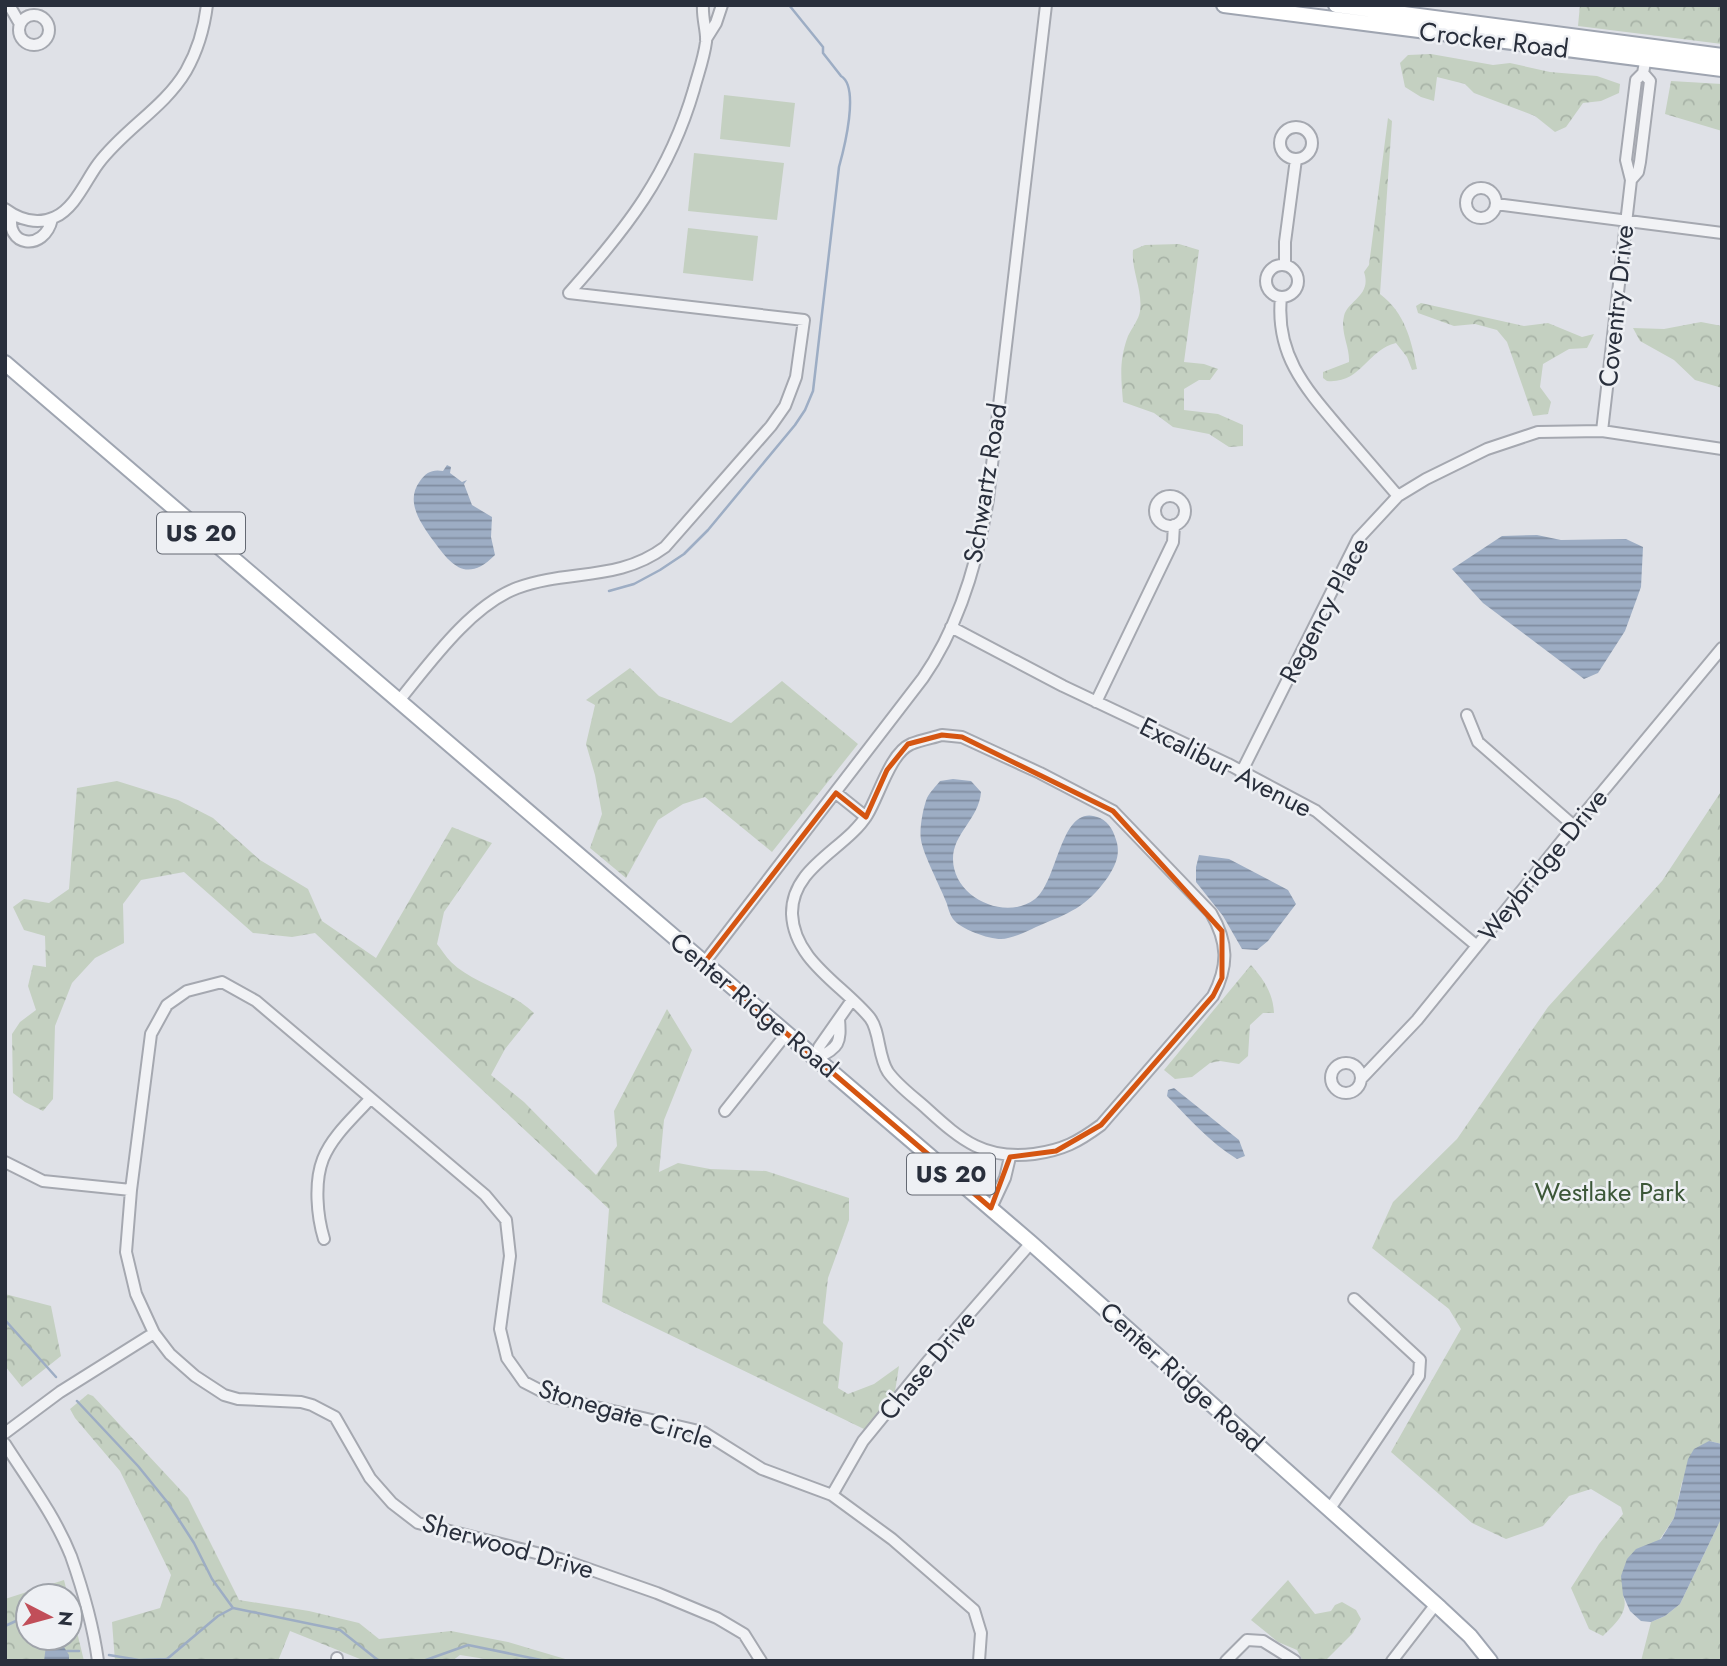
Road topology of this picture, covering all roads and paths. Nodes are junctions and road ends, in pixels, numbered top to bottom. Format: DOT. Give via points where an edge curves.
graph roads {
  1 [pos="9,5"];
  2 [pos="207,5"];
  3 [pos="703,5"];
  4 [pos="722,5"];
  5 [pos="1046,5"];
  6 [pos="1224,5"];
  7 [pos="1336,5"];
  8 [pos="20,24"];
  9 [pos="706,39"];
  10 [pos="1722,56"];
  11 [pos="1645,60"];
  12 [pos="1722,69"];
  13 [pos="1296,159"];
  14 [pos="1496,204"];
  15 [pos="9,212"];
  16 [pos="52,219"];
  17 [pos="1626,220"];
  18 [pos="1722,233"];
  19 [pos="1285,265"];
  20 [pos="1281,297"];
  21 [pos="5,363"];
  22 [pos="1602,431"];
  23 [pos="1722,449"];
  24 [pos="1398,496"];
  25 [pos="1174,526"];
  26 [pos="951,627"];
  27 [pos="1722,648"];
  28 [pos="398,702"];
  29 [pos="1096,702"];
  30 [pos="1467,715"];
  31 [pos="1241,773"];
  32 [pos="836,793"];
  33 [pos="866,817"];
  34 [pos="1574,826"];
  35 [pos="1476,946"];
  36 [pos="704,963"];
  37 [pos="852,1000"];
  38 [pos="787,1033"];
  39 [pos="817,1058"];
  40 [pos="1361,1079"];
  41 [pos="370,1099"];
  42 [pos="725,1111"];
  43 [pos="1010,1157"];
  44 [pos="5,1162"];
  45 [pos="131,1190"];
  46 [pos="990,1208"];
  47 [pos="324,1239"];
  48 [pos="1031,1243"];
  49 [pos="1354,1299"];
  50 [pos="154,1333"];
  51 [pos="5,1433"];
  52 [pos="5,1444"];
  53 [pos="832,1495"];
  54 [pos="1329,1510"];
  55 [pos="1436,1604"];
  56 [pos="98,1661"];
  57 [pos="761,1661"];
  58 [pos="979,1661"];
  59 [pos="1226,1661"];
  60 [pos="1295,1661"];
  61 [pos="1392,1661"];
  62 [pos="1490,1661"];
  1 -- 8 [label="street"];
  2 -- 16 [label="street" via="198,46 177,85 103,157 68,208"];
  3 -- 9 [label="street"];
  4 -- 9 [label="street"];
  5 -- 26 [label="street, Schwartz Road" via="988,499 971,573"];
  6 -- 11 [label="main road, Crocker Road"];
  7 -- 11 [label="main road, Crocker Road"];
  9 -- 28 [label="street" via="690,102 657,178 623,232 569,293 804,320 789,397 771,426 665,547 627,568 542,581 498,597 473,616"];
  10 -- 11 [label="main road, Crocker Road"];
  11 -- 12 [label="main road, Crocker Road"];
  11 -- 17 [label="street, Coventry Drive" via="1636,80 1626,160 1631,180"];
  13 -- 19 [label="street"];
  14 -- 17 [label="street"];
  15 -- 16 [label="street" via="32,221"];
  15 -- 16 [label="street" via="13,232 28,242 45,235"];
  17 -- 18 [label="street"];
  17 -- 22 [label="street, Coventry Drive"];
  19 -- 20 [label="street" via="1296,274 1297,285"];
  19 -- 20 [label="street" via="1271,269 1266,279 1268,289"];
  20 -- 24 [label="street" via="1280,326 1298,377"];
  21 -- 28 [label="main road, Center Ridge Road / US 20"];
  22 -- 23 [label="street, Regency Place"];
  22 -- 24 [label="street, Regency Place" via="1538,432 1487,449"];
  24 -- 31 [label="street, Regency Place" via="1358,539"];
  25 -- 29 [label="street" via="1172,542"];
  26 -- 29 [label="street, Excalibur Avenue"];
  26 -- 32 [label="street, Schwartz Road" via="923,678"];
  27 -- 34 [label="street, Weybridge Drive"];
  28 -- 36 [label="main road, Center Ridge Road / US 20"];
  29 -- 31 [label="street, Excalibur Avenue"];
  30 -- 34 [label="street" via="1478,742"];
  31 -- 35 [label="street, Excalibur Avenue" via="1316,811"];
  32 -- 33 [label="street"];
  32 -- 36 [label="street, Schwartz Road"];
  33 -- 37 [label="street" via="802,880 792,913 804,953"];
  33 -- 43 [label="street" via="887,770 908,744 942,735 962,737 1113,811 1211,913 1222,931 1222,978 1213,996 1101,1125 1056,1151"];
  34 -- 35 [label="street, Weybridge Drive"];
  35 -- 40 [label="street, Weybridge Drive" via="1417,1020"];
  36 -- 38 [label="main road, Center Ridge Road / US 20"];
  37 -- 39 [label="street" via="819,1047"];
  37 -- 43 [label="street" via="872,1020 890,1075 953,1133 984,1151"];
  38 -- 39 [label="main road, Center Ridge Road / US 20"];
  38 -- 42 [label="street"];
  39 -- 46 [label="main road, Center Ridge Road / US 20"];
  41 -- 45 [label="street, Stonegate Circle" via="256,1001 222,982 187,991 167,1005 152,1034"];
  41 -- 47 [label="street" via="323,1160 317,1216"];
  41 -- 53 [label="street, Stonegate Circle" via="485,1195 506,1220 510,1256 500,1329 507,1358 524,1382 554,1397 703,1432 762,1469"];
  43 -- 46 [label="street"];
  44 -- 45 [label="street" via="43,1181"];
  45 -- 50 [label="street, Sherwood Drive" via="125,1252 136,1294"];
  46 -- 48 [label="main road, Center Ridge Road / US 20"];
  48 -- 53 [label="street, Chase Drive" via="863,1441"];
  48 -- 54 [label="main road, Center Ridge Road / US 20"];
  49 -- 54 [label="street" via="1420,1360 1419,1376"];
  50 -- 51 [label="street"];
  50 -- 57 [label="street, Sherwood Drive" via="170,1354 224,1395 301,1402 335,1417 370,1478 418,1524 560,1559 657,1593 744,1634"];
  52 -- 56 [label="street" via="70,1555 94,1631"];
  53 -- 58 [label="street, Stonegate Circle" via="892,1539 974,1610 981,1633"];
  54 -- 55 [label="main road, Center Ridge Road / US 20"];
  55 -- 61 [label="street"];
  55 -- 62 [label="main road, Center Ridge Road / US 20"];
  59 -- 60 [label="street" via="1247,1640 1264,1641"];
}
